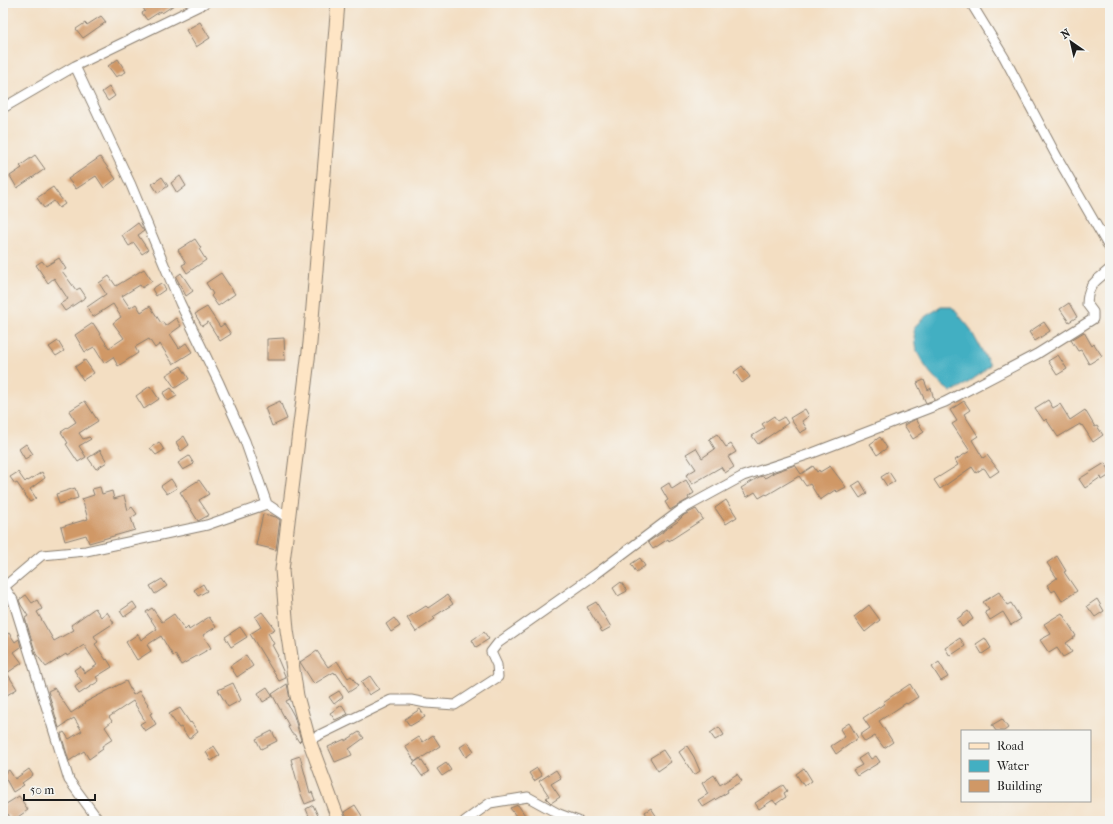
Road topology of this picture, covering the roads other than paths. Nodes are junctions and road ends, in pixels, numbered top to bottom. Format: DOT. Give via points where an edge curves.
graph roads {
  1 [pos="205,3"];
  2 [pos="338,3"];
  3 [pos="971,3"];
  4 [pos="76,66"];
  5 [pos="3,108"];
  6 [pos="1110,249"];
  7 [pos="1110,269"];
  8 [pos="267,504"];
  9 [pos="288,518"];
  10 [pos="4,586"];
  11 [pos="309,740"];
  12 [pos="99,821"];
  13 [pos="338,821"];
  14 [pos="465,821"];
  15 [pos="578,821"];
  1 -- 4 [label="street"];
  2 -- 9 [label="main road" via="310,343"];
  3 -- 6 [label="street" via="1004,57"];
  4 -- 5 [label="street"];
  4 -- 8 [label="street" via="131,185 180,303 245,441"];
  7 -- 11 [label="street" via="1090,286 1087,292 1087,304 1093,312 1093,319 1038,354 945,402 810,454 743,476 681,510 498,643 491,652 497,665 498,677 455,705 391,700"];
  8 -- 9 [label="street"];
  8 -- 10 [label="street" via="207,524 86,551 42,556"];
  9 -- 11 [label="main road" via="282,570 286,622 297,696"];
  10 -- 12 [label="street" via="13,600 69,780"];
  11 -- 13 [label="main road"];
  14 -- 15 [label="street" via="490,803 528,797"];
}
